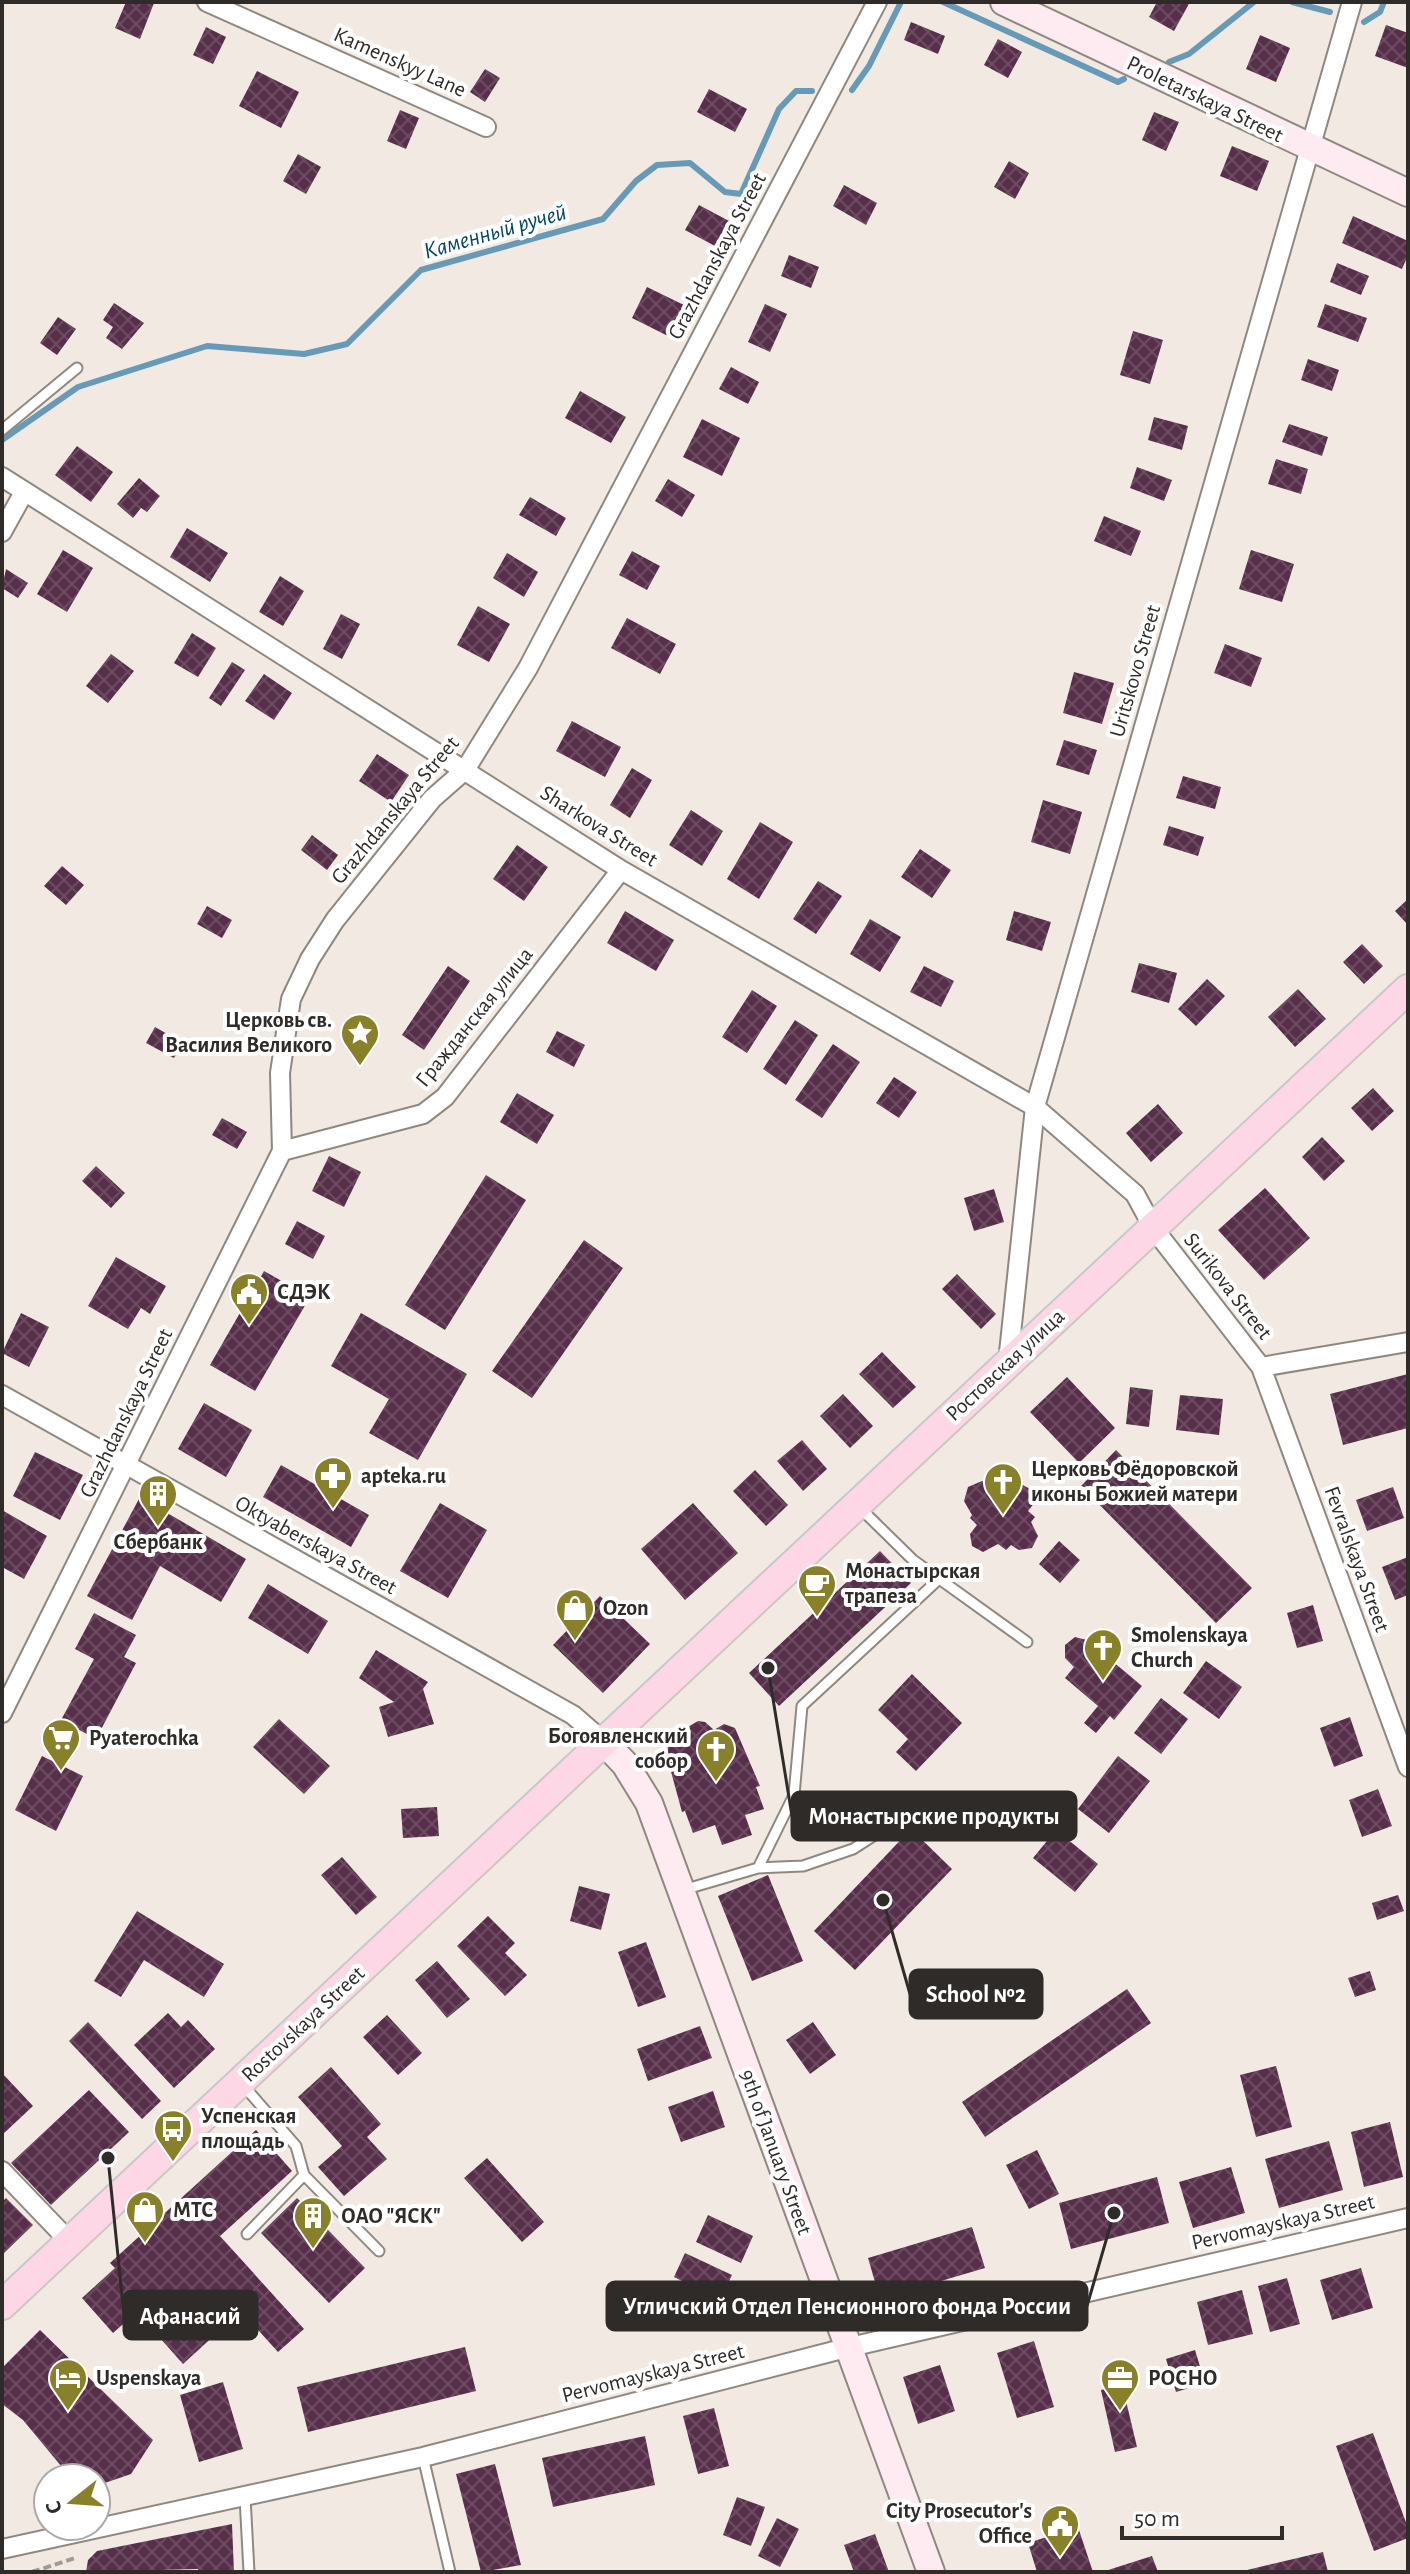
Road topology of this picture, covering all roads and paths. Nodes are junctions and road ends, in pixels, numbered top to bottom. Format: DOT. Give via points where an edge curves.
graph roads {
  1 [pos="207,2"];
  2 [pos="877,2"];
  3 [pos="1004,2"];
  4 [pos="1352,2"];
  5 [pos="486,127"];
  6 [pos="1308,148"];
  7 [pos="1408,193"];
  8 [pos="77,368"];
  9 [pos="2,430"];
  10 [pos="2,477"];
  11 [pos="23,494"];
  12 [pos="2,532"];
  13 [pos="465,770"];
  14 [pos="621,870"];
  15 [pos="1408,989"];
  16 [pos="1035,1107"];
  17 [pos="282,1151"];
  18 [pos="1154,1229"];
  19 [pos="1408,1342"];
  20 [pos="1008,1362"];
  21 [pos="1261,1367"];
  22 [pos="2,1395"];
  23 [pos="126,1467"];
  24 [pos="855,1504"];
  25 [pos="938,1580"];
  26 [pos="1027,1642"];
  27 [pos="2,1713"];
  28 [pos="603,1741"];
  29 [pos="1408,1767"];
  30 [pos="906,1815"];
  31 [pos="758,1868"];
  32 [pos="683,1890"];
  33 [pos="241,2082"];
  34 [pos="2,2171"];
  35 [pos="304,2175"];
  36 [pos="1408,2218"];
  37 [pos="247,2234"];
  38 [pos="70,2242"];
  39 [pos="379,2251"];
  40 [pos="2,2305"];
  41 [pos="846,2348"];
  42 [pos="423,2457"];
  43 [pos="245,2497"];
  44 [pos="2,2549"];
  45 [pos="75,2558"];
  46 [pos="32,2572"];
  47 [pos="249,2572"];
  48 [pos="450,2572"];
  49 [pos="931,2572"];
  1 -- 5 [label="street, Kamenskyy Lane"];
  2 -- 13 [label="street, Grazhdanskaya Street" via="528,668"];
  3 -- 6 [label="main road, Proletarskaya Street"];
  4 -- 6 [label="street, Uritskovo Street"];
  6 -- 7 [label="main road, Proletarskaya Street"];
  6 -- 16 [label="street, Uritskovo Street"];
  8 -- 9 [label="lane"];
  10 -- 11 [label="street, Sharkova Street"];
  11 -- 12 [label="street"];
  11 -- 13 [label="street, Sharkova Street"];
  13 -- 14 [label="street, Sharkova Street"];
  13 -- 17 [label="street, Grazhdanskaya Street" via="432,799 310,959 291,999 280,1073"];
  14 -- 16 [label="street, Sharkova Street"];
  14 -- 17 [label="street, Гражданская улица" via="445,1097 423,1114"];
  15 -- 18 [label="main road, Ростовская улица"];
  16 -- 18 [label="street, Sharkova Street" via="1135,1194"];
  16 -- 20 [label="street, Uritskovo Street"];
  17 -- 23 [label="street, Grazhdanskaya Street"];
  18 -- 20 [label="main road, Ростовская улица"];
  18 -- 21 [label="street, Surikova Street"];
  19 -- 21 [label="street, Surikova Street"];
  20 -- 24 [label="main road, Ростовская улица"];
  21 -- 29 [label="street, Fevralskaya Street"];
  22 -- 23 [label="street, Oktyaberskaya Street"];
  23 -- 27 [label="street, Grazhdanskaya Street"];
  23 -- 28 [label="street, Oktyaberskaya Street" via="573,1715"];
  24 -- 25 [label="lane"];
  24 -- 28 [label="main road, Ростовская улица"];
  25 -- 26 [label="lane"];
  25 -- 31 [label="lane" via="802,1706 794,1795"];
  28 -- 32 [label="main road, 9th of January Street" via="649,1803"];
  28 -- 33 [label="main road, Rostovskaya Street"];
  30 -- 31 [label="lane" via="853,1849 803,1866"];
  31 -- 32 [label="lane"];
  32 -- 41 [label="main road, 9th of January Street"];
  33 -- 35 [label="lane" via="296,2146"];
  33 -- 38 [label="main road, Rostovskaya Street"];
  34 -- 38 [label="street"];
  35 -- 37 [label="lane"];
  35 -- 39 [label="lane"];
  36 -- 41 [label="street, Pervomayskaya Street"];
  38 -- 40 [label="main road, Rostovskaya Street"];
  41 -- 42 [label="street, Pervomayskaya Street"];
  41 -- 49 [label="main road, 9th of January Street"];
  42 -- 43 [label="street, Pervomayskaya Street"];
  42 -- 48 [label="lane"];
  43 -- 44 [label="street, Pervomayskaya Street"];
  43 -- 47 [label="lane"];
  45 -- 46 [label="path"];
}
